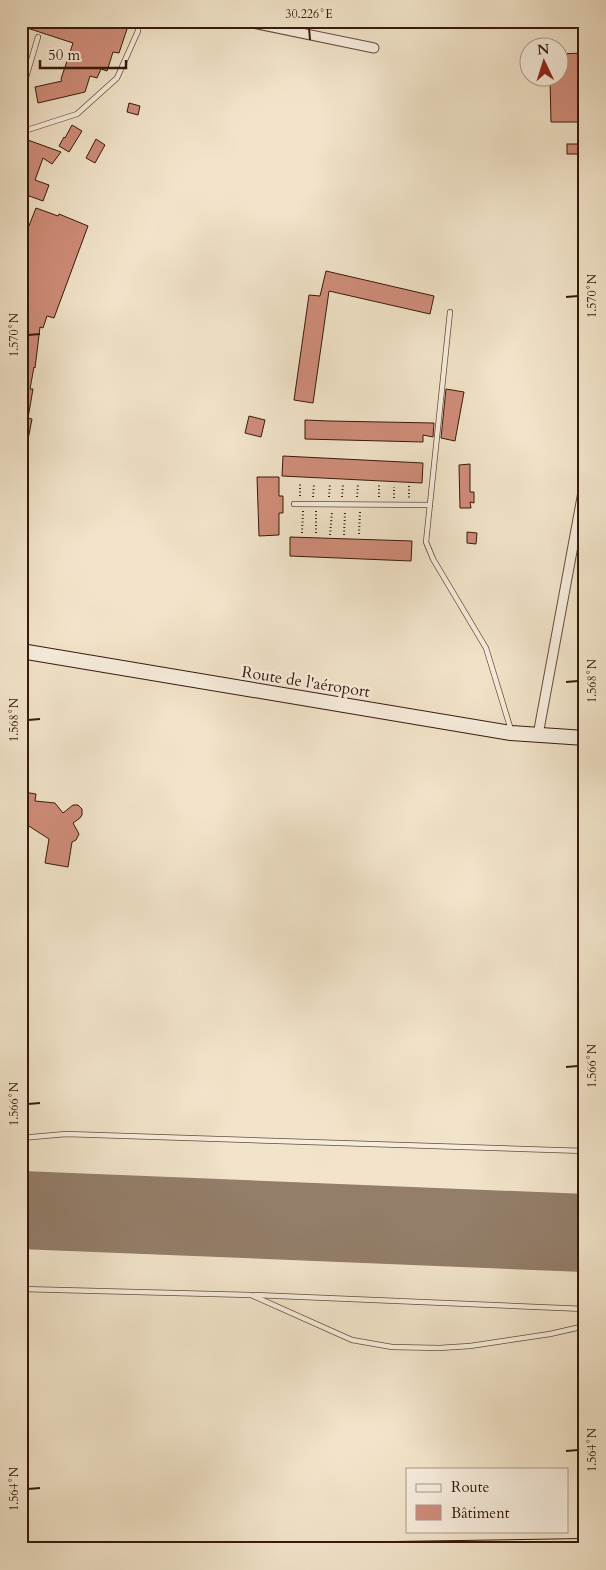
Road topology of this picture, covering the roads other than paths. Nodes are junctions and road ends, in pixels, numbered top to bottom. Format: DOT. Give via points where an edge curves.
graph roads {
  1 [pos="138,21"];
  2 [pos="243,21"];
  3 [pos="38,37"];
  4 [pos="374,48"];
  5 [pos="21,94"];
  6 [pos="21,132"];
  7 [pos="450,312"];
  8 [pos="585,481"];
  9 [pos="299,504"];
  10 [pos="430,505"];
  11 [pos="21,651"];
  12 [pos="511,733"];
  13 [pos="538,735"];
  14 [pos="585,738"];
  15 [pos="21,1138"];
  16 [pos="585,1151"];
  17 [pos="21,1289"];
  18 [pos="251,1295"];
  19 [pos="585,1309"];
  20 [pos="585,1326"];
  21 [pos="585,1546"];
  22 [pos="395,1549"];
  1 -- 6 [label="lane" via="138,31 117,78 77,114"];
  2 -- 4 [label="street"];
  3 -- 5 [label="lane"];
  7 -- 10 [label="lane"];
  8 -- 13 [label="street"];
  9 -- 10 [label="lane"];
  10 -- 12 [label="lane" via="426,542 486,648"];
  11 -- 12 [label="street, Route de l'aéroport"];
  12 -- 13 [label="street, Route de l'aéroport"];
  13 -- 14 [label="street, Route de l'aéroport"];
  15 -- 16 [label="lane" via="66,1134"];
  17 -- 18 [label="lane"];
  18 -- 19 [label="lane"];
  18 -- 20 [label="lane" via="352,1340 392,1347 470,1346"];
  21 -- 22 [label="street"];
}
